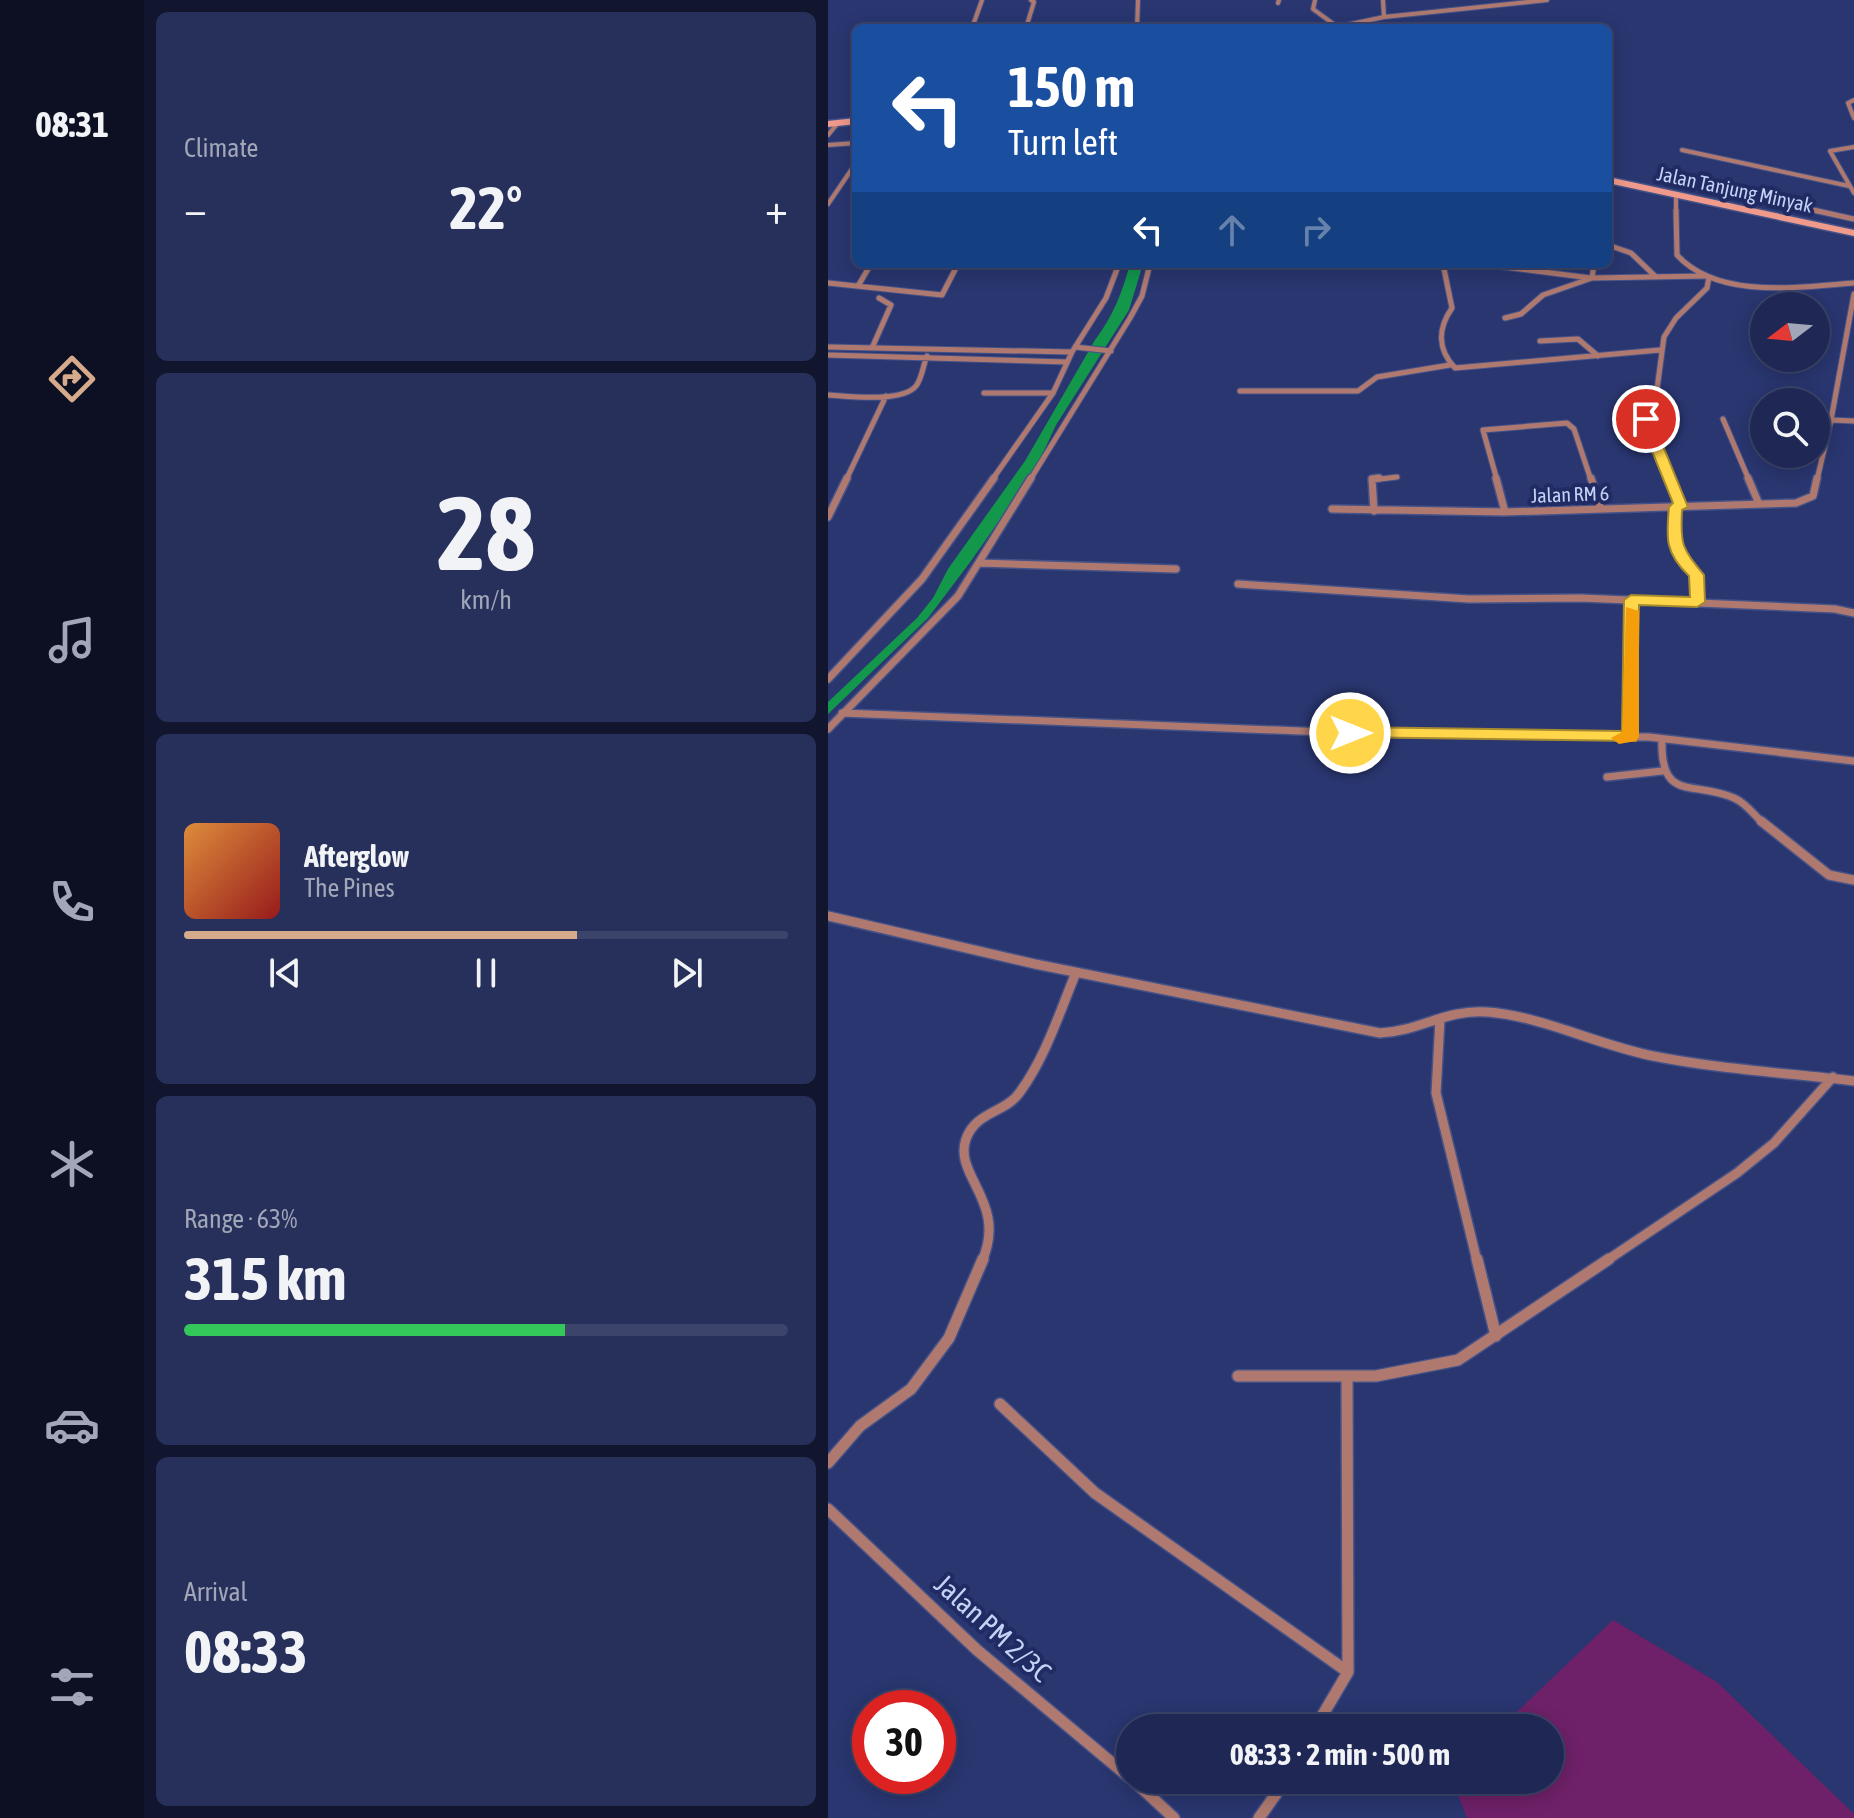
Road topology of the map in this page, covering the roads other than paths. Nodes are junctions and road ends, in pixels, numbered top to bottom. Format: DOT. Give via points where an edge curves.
graph roads {
  1 [pos="982,0"];
  2 [pos="1031,0"];
  3 [pos="1138,0"];
  4 [pos="1315,0"];
  5 [pos="1383,0"];
  6 [pos="1438,0"];
  7 [pos="1490,0"];
  8 [pos="1547,0"];
  9 [pos="1490,7"];
  10 [pos="1439,12"];
  11 [pos="1384,17"];
  12 [pos="973,24"];
  13 [pos="1027,24"];
  14 [pos="1137,24"];
  15 [pos="1332,24"];
  16 [pos="1350,24"];
  17 [pos="1854,100"];
  18 [pos="1854,118"];
  19 [pos="833,124"];
  20 [pos="828,135"];
  21 [pos="852,143"];
  22 [pos="828,145"];
  23 [pos="1854,147"];
  24 [pos="1682,150"];
  25 [pos="852,169"];
  26 [pos="1612,181"];
  27 [pos="1688,181"];
  28 [pos="1849,186"];
  29 [pos="1854,193"];
  30 [pos="1676,194"];
  31 [pos="828,204"];
  32 [pos="1853,217"];
  33 [pos="1850,232"];
  34 [pos="1612,246"];
  35 [pos="869,268"];
  36 [pos="956,268"];
  37 [pos="1117,268"];
  38 [pos="1149,268"];
  39 [pos="1444,268"];
  40 [pos="1512,268"];
  41 [pos="1593,268"];
  42 [pos="1656,277"];
  43 [pos="1708,277"];
  44 [pos="1592,278"];
  45 [pos="828,283"];
  46 [pos="1854,283"];
  47 [pos="858,286"];
  48 [pos="1854,294"];
  49 [pos="879,298"];
  50 [pos="1505,318"];
  51 [pos="1540,341"];
  52 [pos="872,348"];
  53 [pos="1076,349"];
  54 [pos="1108,350"];
  55 [pos="1660,350"];
  56 [pos="829,351"];
  57 [pos="927,356"];
  58 [pos="1599,356"];
  59 [pos="1067,362"];
  60 [pos="1450,365"];
  61 [pos="1240,391"];
  62 [pos="984,393"];
  63 [pos="1053,393"];
  64 [pos="828,395"];
  65 [pos="886,396"];
  66 [pos="1723,419"];
  67 [pos="1831,420"];
  68 [pos="1854,421"];
  69 [pos="1397,477"];
  70 [pos="828,494"];
  71 [pos="841,494"];
  72 [pos="1759,504"];
  73 [pos="1678,507"];
  74 [pos="1332,509"];
  75 [pos="1601,509"];
  76 [pos="1374,511"];
  77 [pos="1505,512"];
  78 [pos="828,517"];
  79 [pos="979,563"];
  80 [pos="1176,569"];
  81 [pos="1238,584"];
  82 [pos="1631,600"];
  83 [pos="1697,602"];
  84 [pos="1854,613"];
  85 [pos="828,679"];
  86 [pos="842,713"];
  87 [pos="828,729"];
  88 [pos="1630,737"];
  89 [pos="1662,739"];
  90 [pos="1854,761"];
  91 [pos="1662,771"];
  92 [pos="1607,777"];
  93 [pos="1854,880"];
  94 [pos="828,916"];
  95 [pos="1075,975"];
  96 [pos="1440,1019"];
  97 [pos="1833,1077"];
  98 [pos="1854,1081"];
  99 [pos="1496,1336"];
  100 [pos="1238,1376"];
  101 [pos="1347,1376"];
  102 [pos="1000,1404"];
  103 [pos="828,1463"];
  104 [pos="828,1509"];
  105 [pos="1348,1672"];
  106 [pos="1323,1714"];
  107 [pos="1116,1766"];
  108 [pos="1148,1794"];
  109 [pos="1276,1794"];
  110 [pos="1174,1818"];
  111 [pos="1259,1818"];
  1 -- 12 [label="street"];
  2 -- 13 [label="street"];
  3 -- 14 [label="street"];
  4 -- 15 [label="street" via="1313,9"];
  5 -- 11 [label="street"];
  6 -- 10 [label="street"];
  7 -- 9 [label="street"];
  8 -- 9 [label="street"];
  9 -- 10 [label="street"];
  10 -- 11 [label="street"];
  11 -- 16 [label="street"];
  17 -- 18 [label="street" via="1848,103"];
  19 -- 20 [label="street"];
  21 -- 22 [label="street"];
  23 -- 28 [label="street" via="1830,151"];
  24 -- 28 [label="street"];
  25 -- 31 [label="street"];
  26 -- 30 [label="main road, Jalan Tanjung Minyak"];
  27 -- 32 [label="street"];
  28 -- 29 [label="street"];
  30 -- 33 [label="main road, Jalan Tanjung Minyak"];
  30 -- 43 [label="street" via="1677,255"];
  32 -- 33 [label="street"];
  34 -- 42 [label="street" via="1631,253"];
  35 -- 47 [label="street"];
  36 -- 47 [label="street" via="942,295"];
  37 -- 53 [label="street"];
  38 -- 54 [label="street" via="1142,296"];
  39 -- 60 [label="street" via="1452,308 1444,319 1442,343"];
  40 -- 44 [label="street"];
  41 -- 44 [label="street"];
  42 -- 43 [label="street"];
  42 -- 44 [label="street"];
  43 -- 46 [label="street" via="1769,290"];
  43 -- 55 [label="street" via="1707,288 1676,318"];
  44 -- 50 [label="street" via="1543,295 1521,314"];
  45 -- 47 [label="street"];
  48 -- 67 [label="street"];
  49 -- 52 [label="street" via="891,305"];
  51 -- 58 [label="street" via="1570,337"];
  52 -- 53 [label="street"];
  52 -- 56 [label="street"];
  53 -- 54 [label="street"];
  53 -- 59 [label="street"];
  54 -- 79 [label="street"];
  55 -- 58 [label="street"];
  55 -- 73 [label="street" via="1657,389 1646,419"];
  56 -- 57 [label="street"];
  57 -- 59 [label="street"];
  57 -- 65 [label="street" via="917,385"];
  58 -- 60 [label="street"];
  59 -- 63 [label="street"];
  60 -- 61 [label="street" via="1377,377 1358,391"];
  62 -- 63 [label="street"];
  63 -- 85 [label="street" via="922,579"];
  64 -- 65 [label="street"];
  65 -- 71 [label="street"];
  66 -- 72 [label="street"];
  67 -- 68 [label="street"];
  67 -- 72 [label="street, Jalan RM 6" via="1810,499"];
  69 -- 76 [label="street" via="1372,479"];
  70 -- 71 [label="street"];
  71 -- 78 [label="street"];
  72 -- 73 [label="street, Jalan RM 6"];
  73 -- 75 [label="street, Jalan RM 6"];
  73 -- 83 [label="street" via="1673,541 1697,575"];
  74 -- 76 [label="street, Jalan RM 6"];
  75 -- 77 [label="street, Jalan RM 6"];
  75 -- 77 [label="street" via="1574,429 1567,423 1483,432"];
  76 -- 77 [label="street, Jalan RM 6"];
  79 -- 80 [label="street"];
  79 -- 86 [label="street" via="940,617"];
  81 -- 82 [label="street" via="1469,599"];
  82 -- 83 [label="street"];
  82 -- 88 [label="street"];
  83 -- 84 [label="street"];
  86 -- 87 [label="street"];
  86 -- 88 [label="street" via="1350,733"];
  88 -- 89 [label="street"];
  89 -- 90 [label="street"];
  89 -- 91 [label="street"];
  91 -- 92 [label="street"];
  91 -- 93 [label="street" via="1684,787 1736,798 1829,875"];
  94 -- 95 [label="street"];
  95 -- 96 [label="street" via="1230,1000 1380,1033 1405,1032"];
  95 -- 103 [label="street" via="1019,1095 978,1119 967,1136 963,1151 989,1212 990,1243 949,1338 911,1389 860,1426"];
  96 -- 97 [label="street" via="1452,1012 1487,1012 1653,1056"];
  96 -- 99 [label="street" via="1436,1093"];
  97 -- 98 [label="street"];
  97 -- 99 [label="street" via="1774,1143 1737,1173"];
  99 -- 101 [label="street" via="1458,1360 1376,1376"];
  100 -- 101 [label="street"];
  101 -- 105 [label="street"];
  102 -- 105 [label="street" via="1095,1493"];
  104 -- 107 [label="street, Jalan PM 2/3C" via="977,1650"];
  105 -- 106 [label="street"];
  108 -- 110 [label="street, Jalan PM 2/3C"];
  109 -- 111 [label="street"];
}
